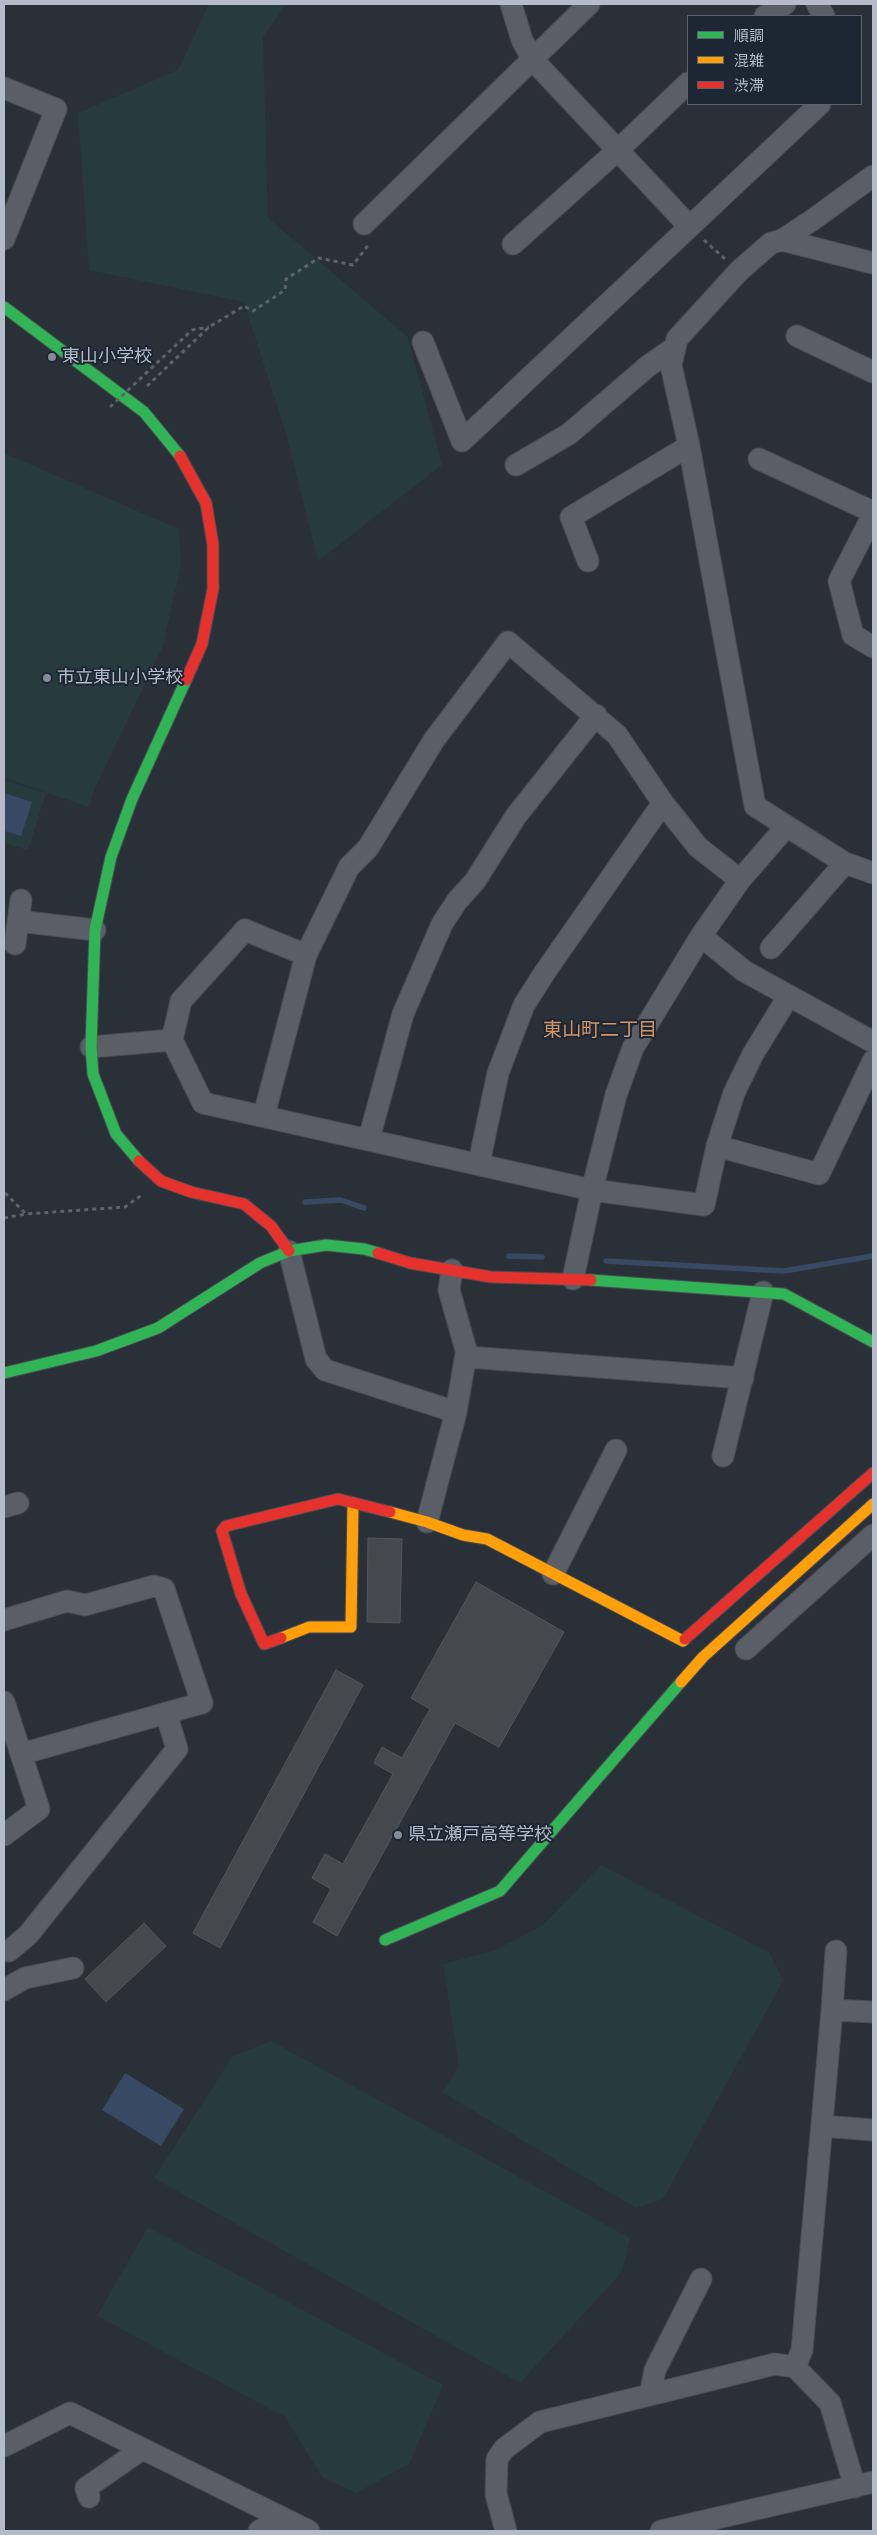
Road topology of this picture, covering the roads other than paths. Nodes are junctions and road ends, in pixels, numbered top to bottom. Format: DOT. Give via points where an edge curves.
graph roads {
  1 [pos="511,4"];
  2 [pos="589,4"];
  3 [pos="785,4"];
  4 [pos="817,4"];
  5 [pos="768,15"];
  6 [pos="823,15"];
  7 [pos="533,60"];
  8 [pos="687,84"];
  9 [pos="4,88"];
  10 [pos="819,105"];
  11 [pos="618,149"];
  12 [pos="873,176"];
  13 [pos="364,224"];
  14 [pos="689,226"];
  15 [pos="4,239"];
  16 [pos="782,240"];
  17 [pos="513,244"];
  18 [pos="873,263"];
  19 [pos="4,307"];
  20 [pos="797,336"];
  21 [pos="423,342"];
  22 [pos="674,348"];
  23 [pos="873,372"];
  24 [pos="689,446"];
  25 [pos="758,459"];
  26 [pos="516,465"];
  27 [pos="873,514"];
  28 [pos="588,561"];
  29 [pos="873,647"];
  30 [pos="596,715"];
  31 [pos="663,803"];
  32 [pos="786,827"];
  33 [pos="845,863"];
  34 [pos="873,873"];
  35 [pos="740,880"];
  36 [pos="95,930"];
  37 [pos="701,936"];
  38 [pos="15,944"];
  39 [pos="771,948"];
  40 [pos="306,955"];
  41 [pos="788,997"];
  42 [pos="172,1040"];
  43 [pos="873,1042"];
  44 [pos="91,1047"];
  45 [pos="873,1061"];
  46 [pos="264,1115"];
  47 [pos="369,1139"];
  48 [pos="717,1146"];
  49 [pos="478,1162"];
  50 [pos="592,1190"];
  51 [pos="289,1251"];
  52 [pos="452,1270"];
  53 [pos="573,1280"];
  54 [pos="763,1292"];
  55 [pos="873,1342"];
  56 [pos="468,1357"];
  57 [pos="4,1374"];
  58 [pos="743,1378"];
  59 [pos="456,1412"];
  60 [pos="616,1450"];
  61 [pos="723,1456"];
  62 [pos="873,1473"];
  63 [pos="353,1503"];
  64 [pos="873,1504"];
  65 [pos="427,1522"];
  66 [pos="873,1535"];
  67 [pos="553,1574"];
  68 [pos="4,1620"];
  69 [pos="746,1649"];
  70 [pos="4,1702"];
  71 [pos="166,1713"];
  72 [pos="21,1754"];
  73 [pos="4,1835"];
  74 [pos="385,1940"];
  75 [pos="6,1948"];
  76 [pos="836,1951"];
  77 [pos="74,1968"];
  78 [pos="26,1978"];
  79 [pos="4,1990"];
  80 [pos="832,2010"];
  81 [pos="873,2012"];
  82 [pos="822,2126"];
  83 [pos="873,2130"];
  84 [pos="701,2279"];
  85 [pos="795,2367"];
  86 [pos="650,2395"];
  87 [pos="4,2446"];
  88 [pos="142,2450"];
  89 [pos="864,2484"];
  90 [pos="89,2497"];
  91 [pos="283,2519"];
  92 [pos="259,2531"];
  93 [pos="309,2531"];
  94 [pos="506,2531"];
  95 [pos="661,2531"];
  1 -- 7 [label="street" via="522,40"];
  2 -- 7 [label="street"];
  3 -- 5 [label="street"];
  4 -- 6 [label="street"];
  7 -- 11 [label="street"];
  7 -- 13 [label="street"];
  8 -- 11 [label="street"];
  9 -- 15 [label="street" via="56,109"];
  10 -- 14 [label="street"];
  11 -- 14 [label="street"];
  11 -- 17 [label="street"];
  12 -- 16 [label="street"];
  14 -- 21 [label="street" via="462,441"];
  16 -- 18 [label="street"];
  16 -- 22 [label="street" via="771,244 739,271 677,339"];
  19 -- 36 [label="street" via="144,412 180,455 206,503 213,544 213,589 202,644 132,799 110,857"];
  20 -- 23 [label="street"];
  22 -- 24 [label="street" via="671,365"];
  22 -- 26 [label="street" via="648,366 570,434"];
  24 -- 28 [label="street" via="570,516"];
  24 -- 32 [label="street" via="755,806"];
  25 -- 27 [label="street"];
  27 -- 29 [label="street" via="839,580 853,635"];
  30 -- 31 [label="street" via="617,735"];
  30 -- 40 [label="street" via="508,642 434,740 368,848 350,867"];
  30 -- 47 [label="street" via="516,816 475,881 442,924 403,1014"];
  31 -- 35 [label="street" via="698,847"];
  31 -- 49 [label="street" via="524,1005 498,1073"];
  32 -- 33 [label="street"];
  32 -- 35 [label="street"];
  33 -- 34 [label="street"];
  33 -- 39 [label="street"];
  35 -- 37 [label="street"];
  36 -- 38 [label="street" via="20,910"];
  36 -- 44 [label="street"];
  37 -- 41 [label="street" via="744,972"];
  37 -- 50 [label="street" via="632,1048 616,1095"];
  40 -- 42 [label="street" via="245,930 181,1001"];
  40 -- 46 [label="street"];
  41 -- 43 [label="street"];
  41 -- 48 [label="street" via="753,1054"];
  42 -- 44 [label="street"];
  42 -- 46 [label="street" via="202,1103"];
  44 -- 51 [label="street" via="93,1074 105,1110 116,1134 132,1155 161,1180 191,1192 244,1204 271,1226"];
  45 -- 48 [label="street" via="819,1174"];
  46 -- 47 [label="street"];
  47 -- 49 [label="street"];
  48 -- 50 [label="street" via="704,1205"];
  49 -- 50 [label="street"];
  50 -- 53 [label="street"];
  51 -- 52 [label="street" via="326,1245 364,1249 410,1263"];
  51 -- 57 [label="street" via="260,1263 158,1328 96,1351"];
  51 -- 59 [label="street" via="316,1360 325,1370"];
  52 -- 53 [label="street" via="491,1277"];
  52 -- 56 [label="street" via="449,1290"];
  53 -- 54 [label="street"];
  54 -- 55 [label="street" via="784,1294"];
  54 -- 58 [label="street"];
  56 -- 58 [label="street"];
  56 -- 59 [label="street" via="466,1354"];
  58 -- 61 [label="street"];
  59 -- 65 [label="street"];
  60 -- 67 [label="street"];
  62 -- 67 [label="street" via="683,1641"];
  63 -- 63 [label="street" via="351,1627 309,1626 264,1644 241,1594 222,1528 338,1499"];
  63 -- 65 [label="street"];
  64 -- 74 [label="street" via="703,1657 500,1891"];
  65 -- 67 [label="street" via="463,1535 487,1539"];
  66 -- 69 [label="street"];
  68 -- 71 [label="street" via="67,1601 85,1605 154,1586 164,1588 202,1704"];
  70 -- 72 [label="street"];
  71 -- 72 [label="street"];
  71 -- 75 [label="street" via="177,1749 28,1935"];
  72 -- 73 [label="street" via="39,1808"];
  75 -- 78 [label="street"];
  76 -- 80 [label="street"];
  77 -- 78 [label="street"];
  78 -- 79 [label="street"];
  80 -- 81 [label="street"];
  80 -- 82 [label="street"];
  82 -- 83 [label="street"];
  82 -- 85 [label="street" via="802,2350"];
  84 -- 86 [label="street" via="655,2370"];
  85 -- 86 [label="street" via="775,2364"];
  85 -- 89 [label="street" via="830,2403"];
  86 -- 94 [label="street" via="540,2422 504,2449 497,2459 496,2494"];
  87 -- 88 [label="street" via="70,2413"];
  88 -- 90 [label="street" via="86,2488"];
  88 -- 91 [label="street"];
  89 -- 95 [label="street"];
  91 -- 92 [label="street"];
  91 -- 93 [label="street"];
}
